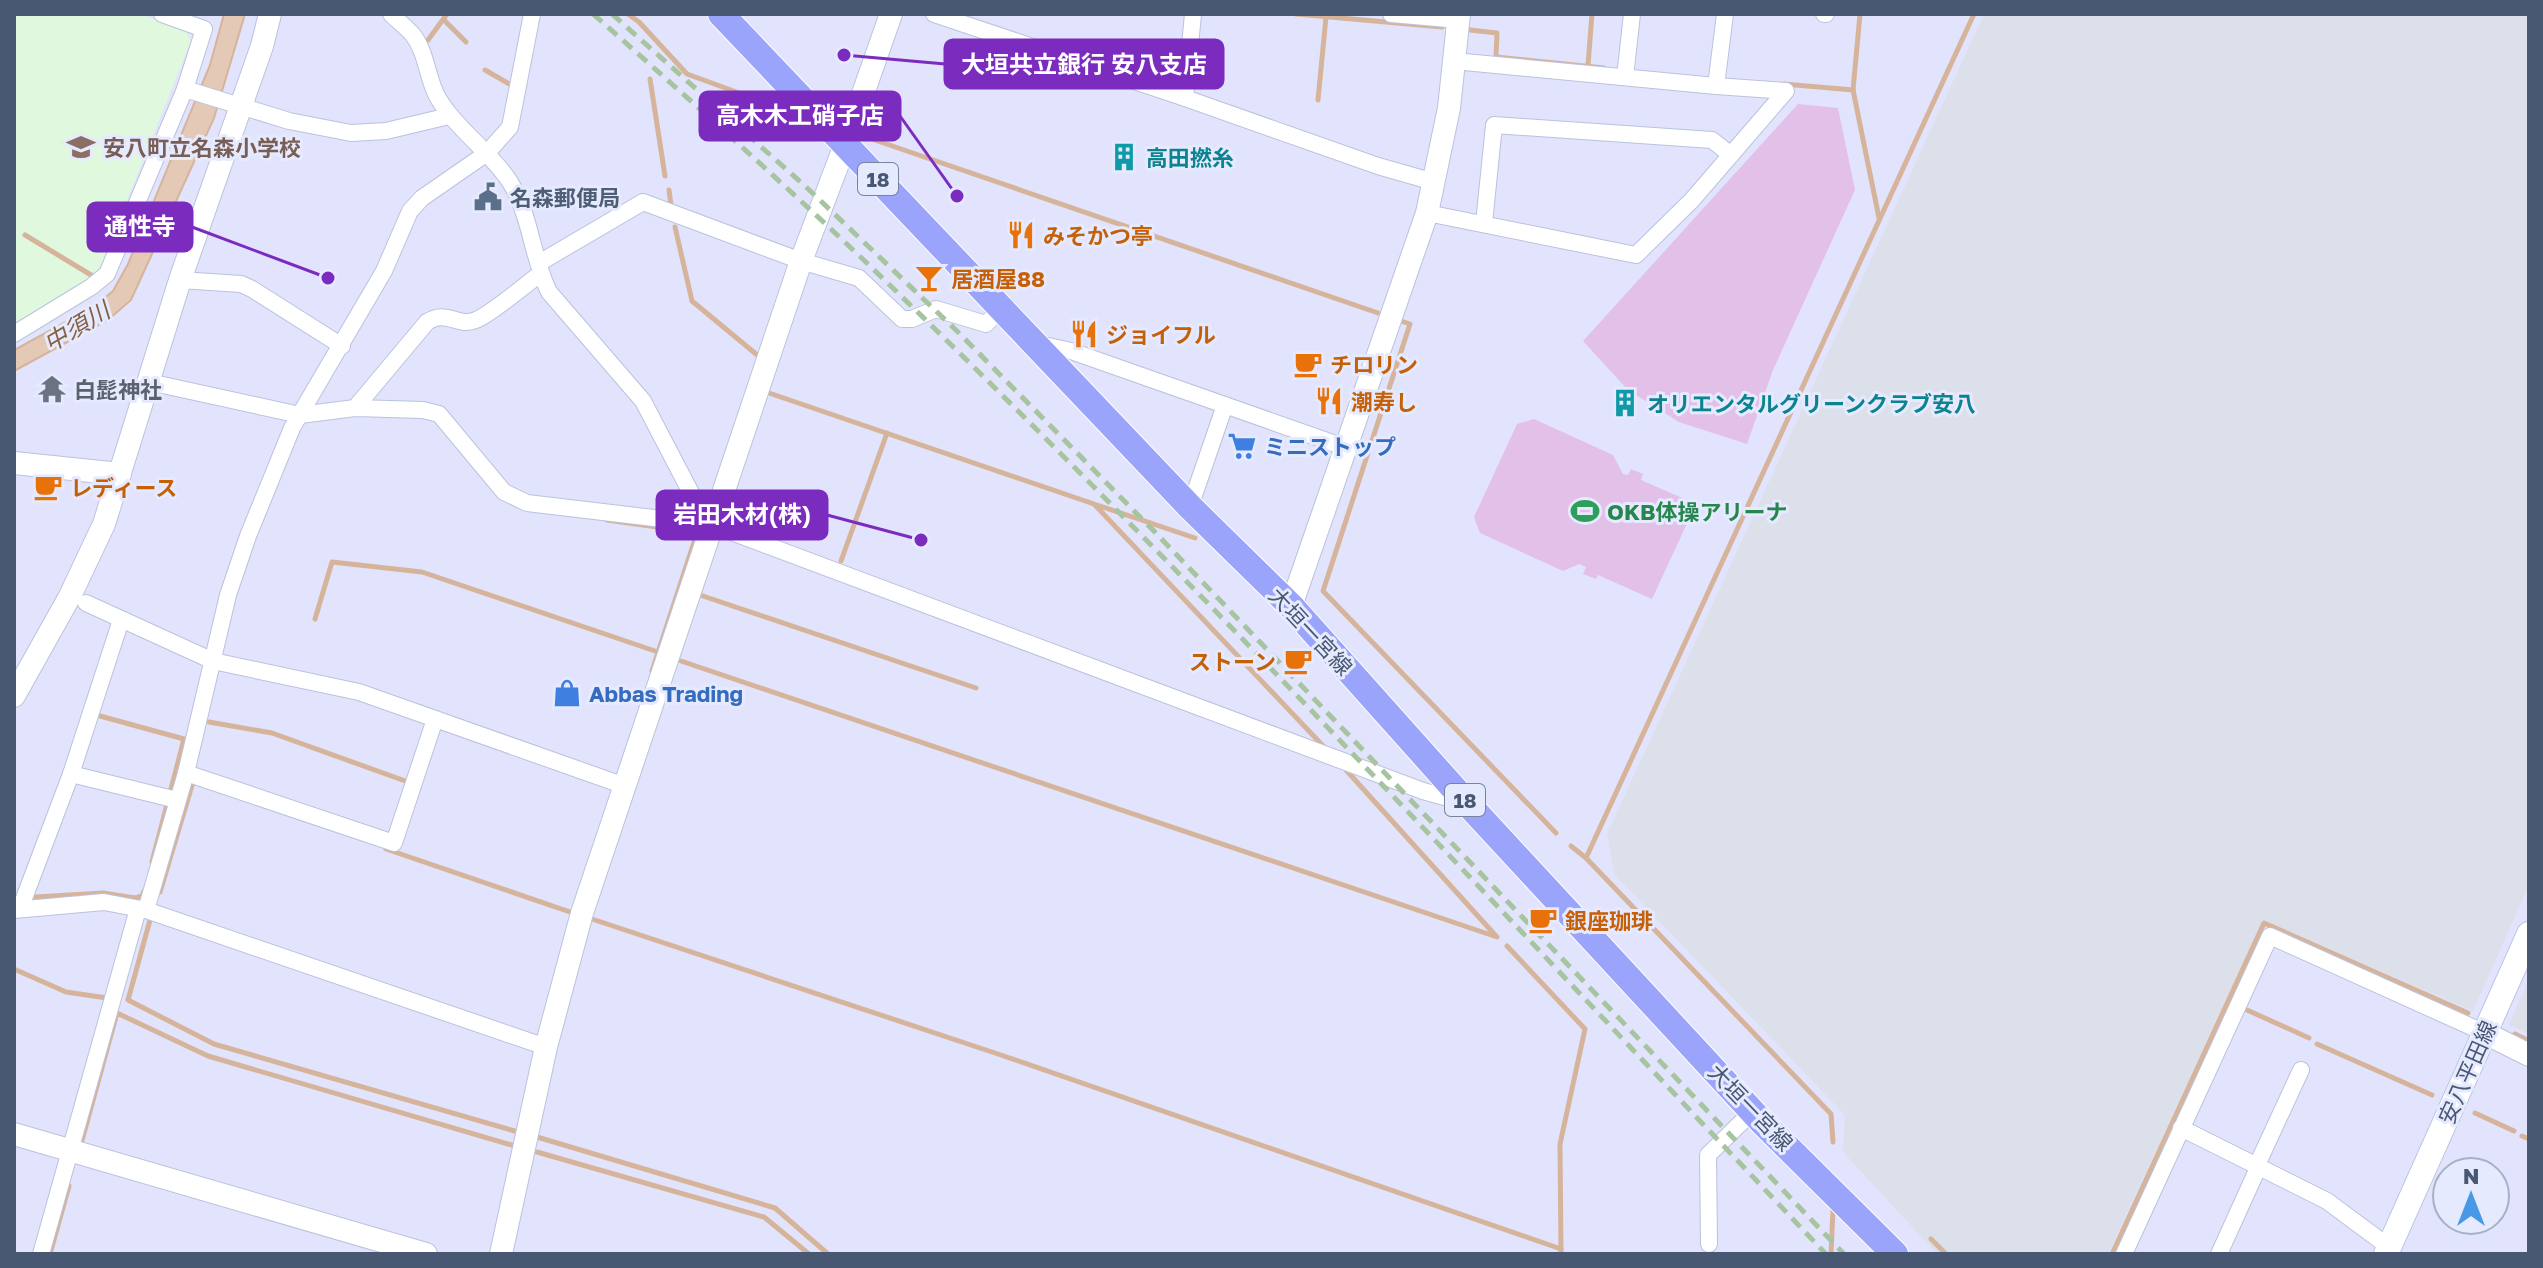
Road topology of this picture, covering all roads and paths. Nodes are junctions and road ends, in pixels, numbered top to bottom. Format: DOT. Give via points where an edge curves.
graph roads {
  1 [pos="162,14"];
  2 [pos="270,14"];
  3 [pos="391,14"];
  4 [pos="532,14"];
  5 [pos="721,14"];
  6 [pos="891,14"];
  7 [pos="934,14"];
  8 [pos="1193,14"];
  9 [pos="1391,14"];
  10 [pos="1632,14"];
  11 [pos="1725,14"];
  12 [pos="1459,17"];
  13 [pos="1454,61"];
  14 [pos="1625,77"];
  15 [pos="1716,86"];
  16 [pos="189,90"];
  17 [pos="1185,98"];
  18 [pos="233,105"];
  19 [pos="449,116"];
  20 [pos="845,145"];
  21 [pos="487,153"];
  22 [pos="1731,155"];
  23 [pos="1434,182"];
  24 [pos="1427,213"];
  25 [pos="1484,223"];
  26 [pos="801,261"];
  27 [pos="540,269"];
  28 [pos="180,280"];
  29 [pos="1001,309"];
  30 [pos="14,334"];
  31 [pos="1037,344"];
  32 [pos="342,346"];
  33 [pos="149,382"];
  34 [pos="1225,405"];
  35 [pos="355,408"];
  36 [pos="300,415"];
  37 [pos="1347,448"];
  38 [pos="14,463"];
  39 [pos="120,474"];
  40 [pos="1190,507"];
  41 [pos="713,525"];
  42 [pos="89,561"];
  43 [pos="86,603"];
  44 [pos="1291,606"];
  45 [pos="58,618"];
  46 [pos="121,620"];
  47 [pos="213,661"];
  48 [pos="14,696"];
  49 [pos="435,719"];
  50 [pos="186,773"];
  51 [pos="71,774"];
  52 [pos="625,786"];
  53 [pos="177,800"];
  54 [pos="1467,803"];
  55 [pos="17,909"];
  56 [pos="142,909"];
  57 [pos="2529,934"];
  58 [pos="2485,1033"];
  59 [pos="546,1047"];
  60 [pos="2529,1055"];
  61 [pos="2301,1070"];
  62 [pos="1753,1111"];
  63 [pos="2181,1128"];
  64 [pos="14,1134"];
  65 [pos="70,1151"];
  66 [pos="2257,1166"];
  67 [pos="1709,1244"];
  68 [pos="2387,1251"];
  69 [pos="41,1254"];
  70 [pos="426,1254"];
  71 [pos="501,1254"];
  72 [pos="1895,1254"];
  73 [pos="2124,1254"];
  74 [pos="2219,1254"];
  1 -- 16 [label="street" via="204,29"];
  2 -- 18 [label="street" via="262,46"];
  3 -- 19 [label="street" via="413,35"];
  4 -- 21 [label="street" via="510,127"];
  5 -- 20 [label="main road, 大垣一宮線 / 18"];
  6 -- 20 [label="street"];
  7 -- 17 [label="street"];
  8 -- 17 [label="street"];
  9 -- 12 [label="street"];
  10 -- 14 [label="street"];
  11 -- 15 [label="street"];
  12 -- 13 [label="street"];
  13 -- 14 [label="street"];
  13 -- 23 [label="street"];
  14 -- 15 [label="street"];
  15 -- 22 [label="street" via="1786,91"];
  16 -- 18 [label="street"];
  16 -- 30 [label="street" via="107,274"];
  17 -- 23 [label="street"];
  18 -- 19 [label="street" via="351,133 386,131"];
  18 -- 28 [label="street"];
  19 -- 21 [label="street"];
  20 -- 26 [label="street"];
  20 -- 29 [label="main road, 大垣一宮線 / 18"];
  21 -- 27 [label="street" via="510,183"];
  21 -- 32 [label="street" via="410,211"];
  22 -- 25 [label="street" via="1636,255"];
  22 -- 25 [label="street" via="1712,140 1494,125"];
  23 -- 24 [label="street"];
  24 -- 25 [label="street"];
  24 -- 37 [label="street"];
  26 -- 27 [label="street" via="643,202"];
  26 -- 29 [label="street" via="859,278 902,319 936,309 986,324"];
  26 -- 41 [label="street"];
  27 -- 35 [label="street" via="475,321 436,316 427,322"];
  27 -- 41 [label="street" via="549,292 643,401"];
  28 -- 32 [label="street" via="241,284"];
  28 -- 33 [label="street"];
  29 -- 31 [label="main road, 大垣一宮線 / 18"];
  31 -- 34 [label="street"];
  31 -- 40 [label="main road, 大垣一宮線 / 18"];
  32 -- 36 [label="street"];
  33 -- 36 [label="street"];
  33 -- 39 [label="street"];
  34 -- 37 [label="street"];
  34 -- 40 [label="street"];
  35 -- 36 [label="street"];
  35 -- 41 [label="street" via="439,414 504,492 527,503"];
  36 -- 47 [label="street" via="248,536"];
  37 -- 44 [label="street"];
  38 -- 39 [label="street"];
  39 -- 42 [label="street"];
  40 -- 44 [label="main road, 大垣一宮線 / 18"];
  41 -- 52 [label="street"];
  41 -- 54 [label="street"];
  42 -- 43 [label="street"];
  42 -- 45 [label="street"];
  43 -- 45 [label="street"];
  43 -- 46 [label="street"];
  44 -- 54 [label="main road, 大垣一宮線 / 18"];
  45 -- 48 [label="street"];
  46 -- 47 [label="street"];
  46 -- 51 [label="street"];
  47 -- 49 [label="street" via="359,692"];
  47 -- 50 [label="street"];
  49 -- 50 [label="street" via="394,843"];
  49 -- 52 [label="street"];
  50 -- 53 [label="street"];
  51 -- 53 [label="street"];
  51 -- 55 [label="street"];
  52 -- 59 [label="street" via="582,913"];
  53 -- 56 [label="street"];
  54 -- 62 [label="main road, 大垣一宮線 / 18"];
  55 -- 56 [label="street" via="104,902"];
  56 -- 59 [label="street"];
  56 -- 65 [label="street"];
  57 -- 58 [label="main road, 安八平田線"];
  58 -- 60 [label="street"];
  58 -- 63 [label="street" via="2270,936"];
  58 -- 68 [label="main road, 安八平田線"];
  59 -- 71 [label="street"];
  61 -- 66 [label="street"];
  62 -- 67 [label="street" via="1708,1155"];
  62 -- 72 [label="main road, 大垣一宮線 / 18"];
  63 -- 66 [label="street"];
  63 -- 73 [label="street"];
  64 -- 65 [label="street"];
  65 -- 69 [label="street"];
  65 -- 70 [label="street"];
  66 -- 68 [label="street" via="2327,1201"];
  66 -- 74 [label="street"];
}
